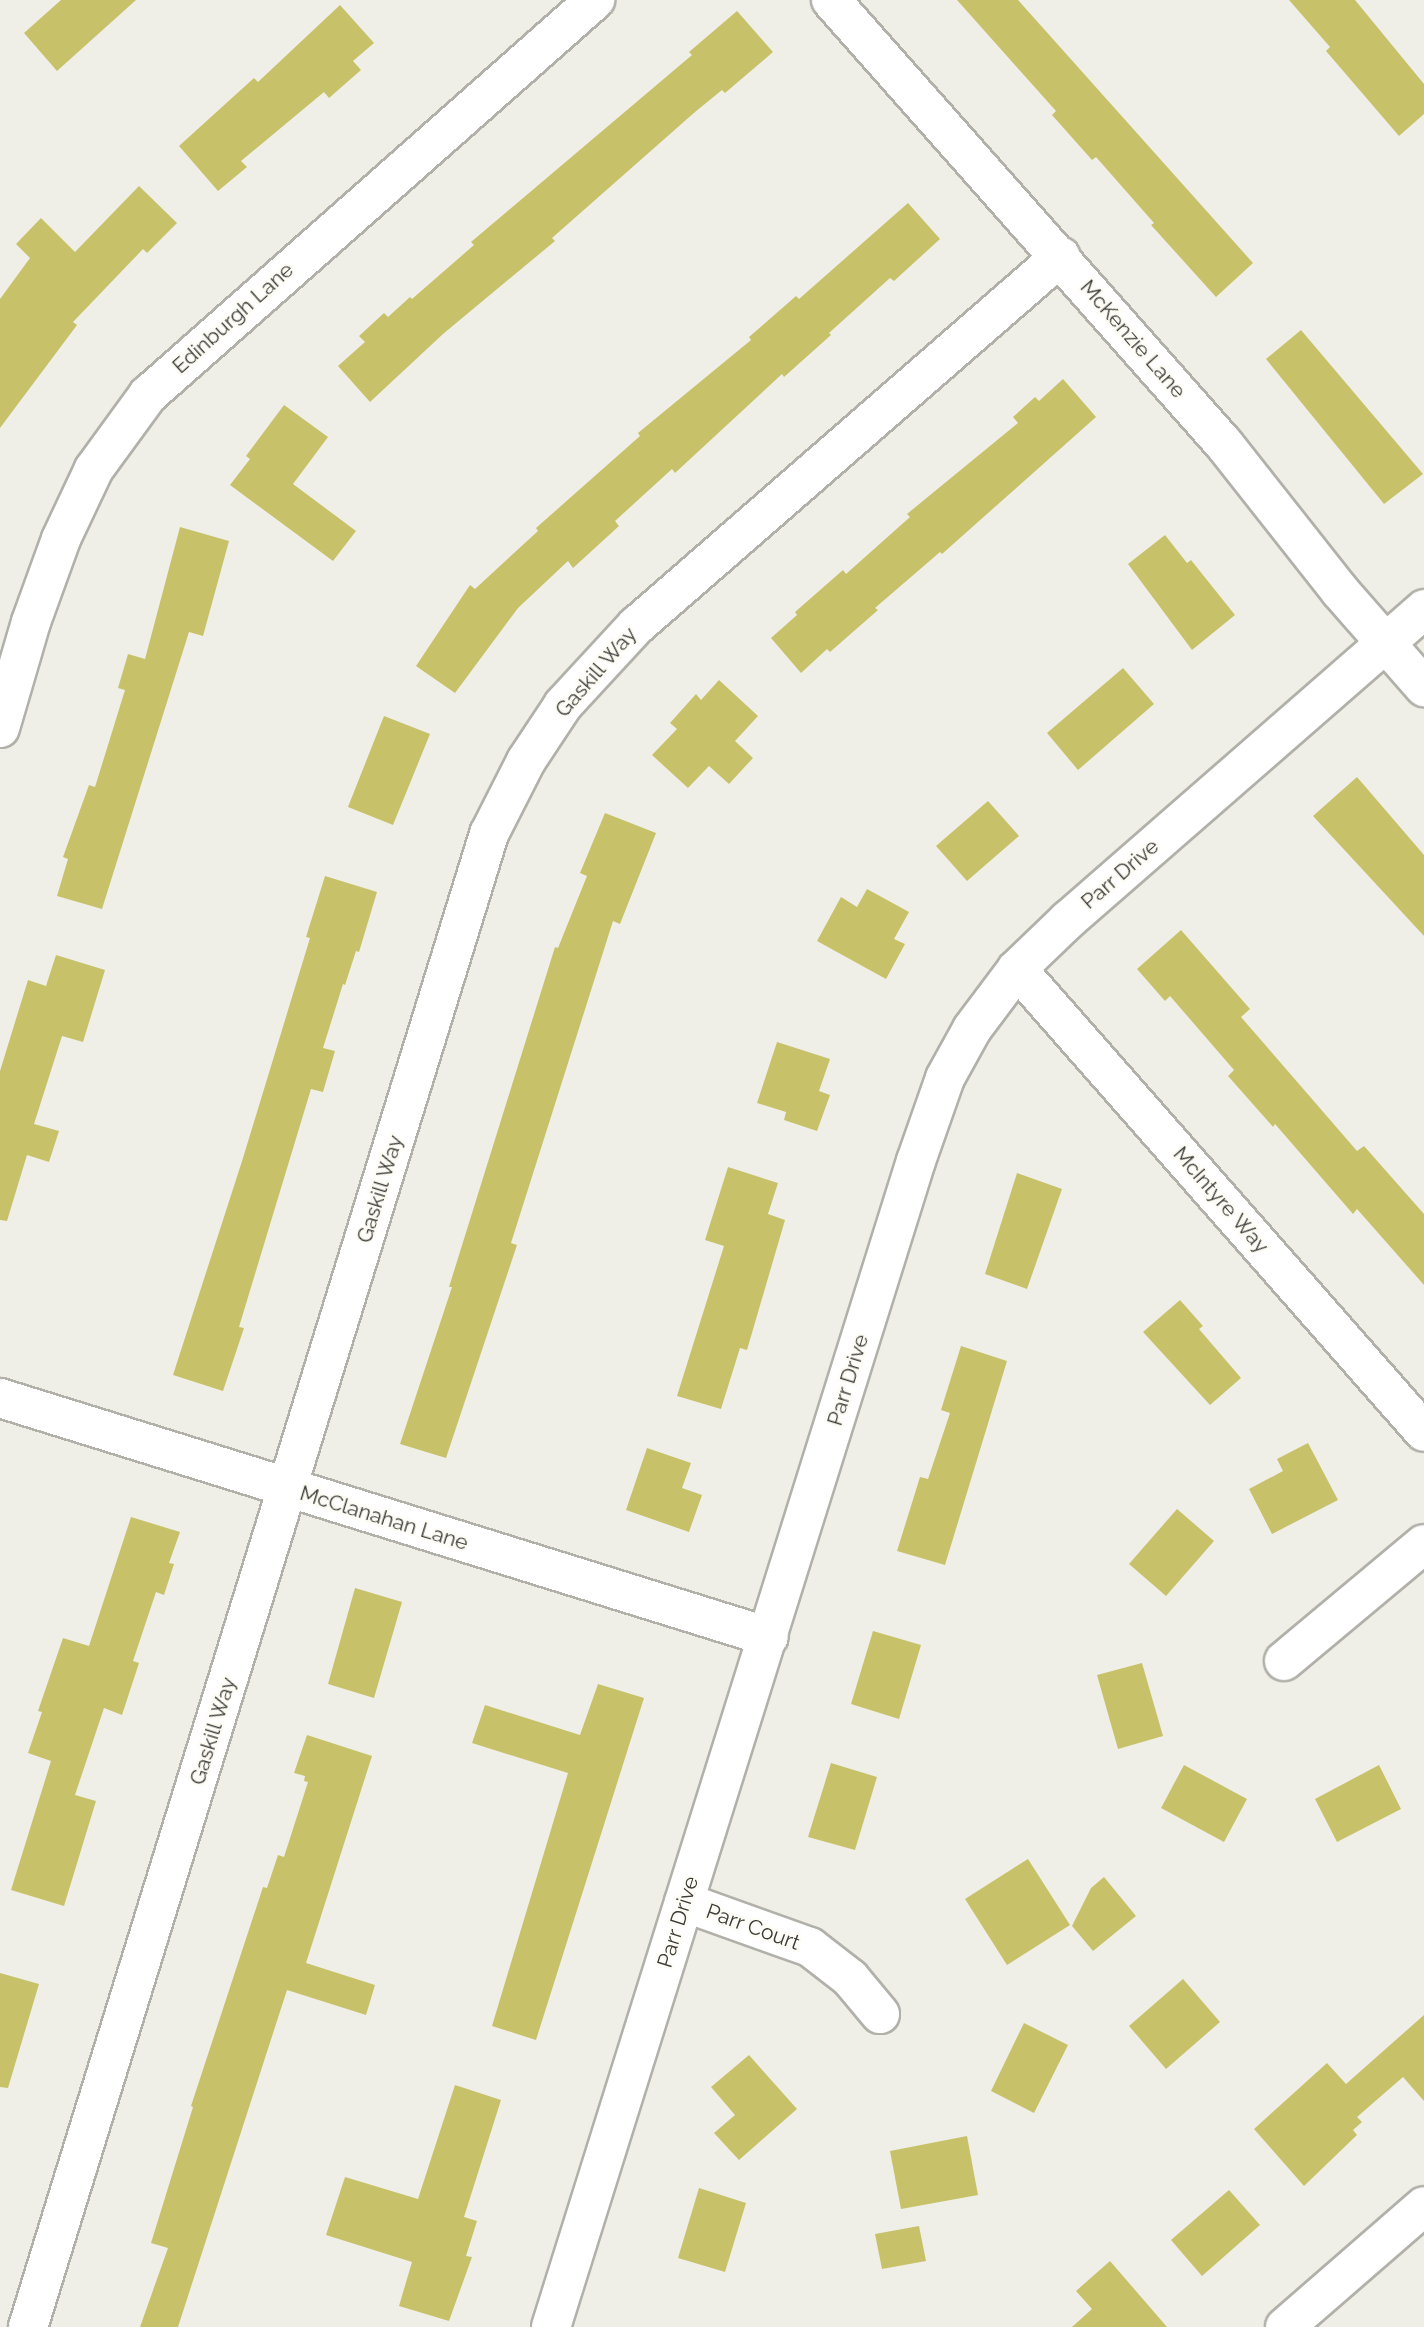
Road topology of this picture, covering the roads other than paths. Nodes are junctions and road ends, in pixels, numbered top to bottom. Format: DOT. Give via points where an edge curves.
graph roads {
  1 [pos="595,0"];
  2 [pos="831,0"];
  3 [pos="1061,256"];
  4 [pos="1424,609"];
  5 [pos="1385,643"];
  6 [pos="1424,687"];
  7 [pos="0,728"];
  8 [pos="1017,969"];
  9 [pos="0,1398"];
  10 [pos="1424,1432"];
  11 [pos="288,1488"];
  12 [pos="1424,1544"];
  13 [pos="768,1637"];
  14 [pos="1284,1661"];
  15 [pos="684,1902"];
  16 [pos="880,2014"];
  17 [pos="1424,2206"];
  18 [pos="27,2327"];
  19 [pos="551,2327"];
  20 [pos="1285,2327"];
  1 -- 7 [label="street, Edinburgh Lane" via="148,395 94,469 61,539"];
  2 -- 3 [label="street, McKenzie Lane"];
  3 -- 5 [label="street, McKenzie Lane" via="1224,444"];
  3 -- 11 [label="street, Gaskill Way" via="636,626 563,705 526,761 489,834"];
  4 -- 5 [label="street, Parr Drive"];
  5 -- 6 [label="street, McKenzie Lane"];
  5 -- 8 [label="street, Parr Drive"];
  8 -- 10 [label="street, McIntyre Way"];
  8 -- 13 [label="street, Parr Drive" via="972,1029 945,1078"];
  9 -- 11 [label="street, McClanahan Lane"];
  11 -- 13 [label="street, McClanahan Lane"];
  11 -- 18 [label="street, Gaskill Way"];
  12 -- 14 [label="street"];
  13 -- 15 [label="street, Parr Drive"];
  15 -- 16 [label="street, Parr Court" via="810,1947 850,1978"];
  15 -- 19 [label="street, Parr Drive"];
  17 -- 20 [label="street"];
}
